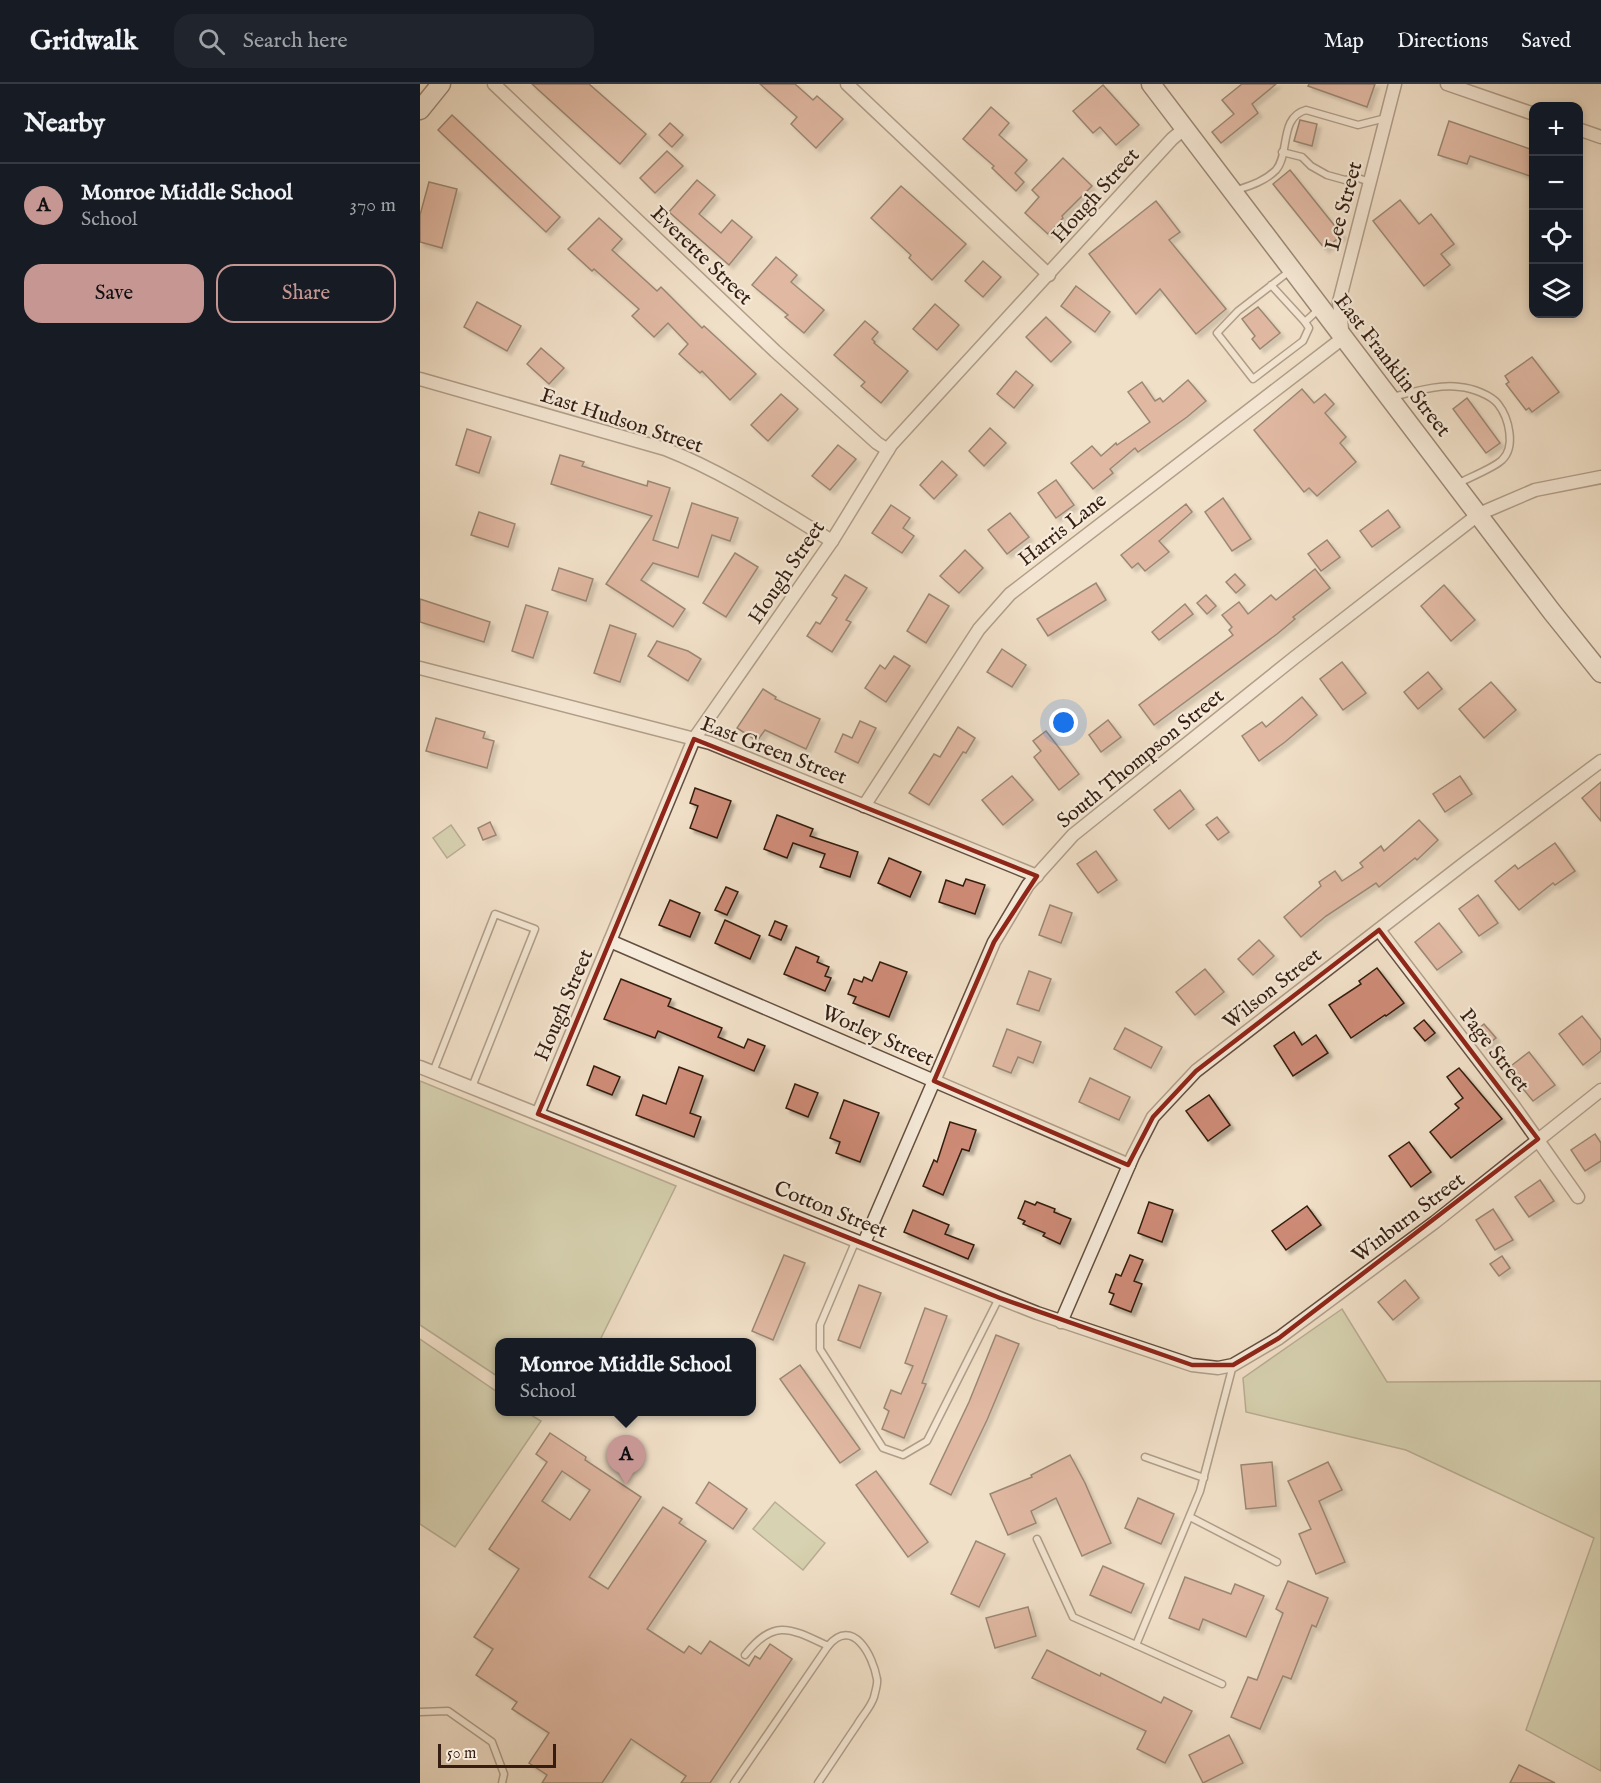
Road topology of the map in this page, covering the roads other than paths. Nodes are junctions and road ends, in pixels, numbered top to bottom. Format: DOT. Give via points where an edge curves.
graph roads {
  1 [pos="441,84"];
  2 [pos="494,84"];
  3 [pos="848,84"];
  4 [pos="1151,84"];
  5 [pos="1395,84"];
  6 [pos="1447,84"];
  7 [pos="420,110"];
  8 [pos="1529,113"];
  9 [pos="1386,118"];
  10 [pos="1185,128"];
  11 [pos="1583,131"];
  12 [pos="1601,137"];
  13 [pos="1282,152"];
  14 [pos="1370,182"];
  15 [pos="1233,191"];
  16 [pos="1291,269"];
  17 [pos="1049,275"];
  18 [pos="1272,285"];
  19 [pos="1321,308"];
  20 [pos="1305,322"];
  21 [pos="1343,338"];
  22 [pos="420,379"];
  23 [pos="1389,397"];
  24 [pos="888,450"];
  25 [pos="1601,477"];
  26 [pos="1456,484"];
  27 [pos="1479,514"];
  28 [pos="832,541"];
  29 [pos="420,668"];
  30 [pos="1601,673"];
  31 [pos="694,739"];
  32 [pos="1601,761"];
  33 [pos="864,806"];
  34 [pos="1037,876"];
  35 [pos="1379,930"];
  36 [pos="610,941"];
  37 [pos="420,1067"];
  38 [pos="433,1072"];
  39 [pos="934,1081"];
  40 [pos="472,1088"];
  41 [pos="1601,1090"];
  42 [pos="538,1114"];
  43 [pos="1538,1139"];
  44 [pos="1129,1166"];
  45 [pos="1578,1197"];
  46 [pos="860,1241"];
  47 [pos="999,1298"];
  48 [pos="1061,1322"];
  49 [pos="1233,1365"];
  50 [pos="1145,1457"];
  51 [pos="1204,1478"];
  52 [pos="1190,1516"];
  53 [pos="1038,1539"];
  54 [pos="1277,1562"];
  55 [pos="828,1646"];
  56 [pos="1136,1646"];
  57 [pos="745,1655"];
  58 [pos="1222,1684"];
  59 [pos="420,1713"];
  60 [pos="502,1783"];
  61 [pos="734,1783"];
  62 [pos="818,1783"];
  1 -- 7 [label="main road"];
  2 -- 24 [label="street, Everette Street" via="775,351"];
  3 -- 17 [label="street"];
  4 -- 10 [label="main road, East Franklin Street"];
  5 -- 9 [label="street, Lee Street"];
  6 -- 8 [label="street"];
  9 -- 13 [label="lane" via="1358,125 1306,110 1298,112 1290,123"];
  9 -- 14 [label="street, Lee Street"];
  10 -- 15 [label="main road, East Franklin Street"];
  10 -- 17 [label="street, Hough Street"];
  11 -- 12 [label="street"];
  13 -- 14 [label="lane" via="1302,157 1327,175"];
  13 -- 15 [label="lane" via="1278,168 1264,180"];
  14 -- 21 [label="street, Lee Street" via="1339,302"];
  15 -- 16 [label="main road, East Franklin Street"];
  16 -- 18 [label="lane"];
  16 -- 19 [label="main road, East Franklin Street"];
  17 -- 24 [label="street, Hough Street"];
  18 -- 20 [label="lane"];
  18 -- 20 [label="lane" via="1238,310 1218,333 1253,379 1303,341 1309,327"];
  19 -- 20 [label="lane"];
  19 -- 21 [label="main road, East Franklin Street"];
  21 -- 23 [label="main road, East Franklin Street"];
  21 -- 33 [label="street, Harris Lane" via="1011,594 979,628"];
  22 -- 28 [label="street, East Hudson Street" via="692,459"];
  23 -- 26 [label="main road, East Franklin Street"];
  23 -- 26 [label="lane" via="1442,386 1462,387 1498,404 1510,430 1509,449 1502,461"];
  24 -- 28 [label="street, Hough Street"];
  25 -- 27 [label="street, South Thompson Street" via="1535,490"];
  26 -- 27 [label="main road, East Franklin Street"];
  27 -- 30 [label="main road, East Franklin Street"];
  27 -- 34 [label="street, South Thompson Street" via="1073,835"];
  28 -- 31 [label="street, Hough Street"];
  29 -- 31 [label="street, East Green Street"];
  31 -- 33 [label="street, East Green Street"];
  31 -- 36 [label="street, Hough Street"];
  32 -- 35 [label="street, Wilson Street"];
  33 -- 34 [label="street, East Green Street"];
  34 -- 39 [label="street, South Thompson Street" via="994,942"];
  35 -- 43 [label="street, Page Street"];
  35 -- 44 [label="street, Wilson Street" via="1196,1071 1153,1117"];
  36 -- 39 [label="street, Worley Street"];
  36 -- 42 [label="street, Hough Street"];
  37 -- 38 [label="street, Cotton Street"];
  38 -- 40 [label="street, Cotton Street"];
  38 -- 40 [label="lane" via="495,914 535,929"];
  39 -- 44 [label="street, Worley Street"];
  39 -- 46 [label="street, South Thompson Street"];
  40 -- 42 [label="street, Cotton Street"];
  41 -- 43 [label="street, Winburn Street"];
  42 -- 46 [label="street, Cotton Street"];
  43 -- 45 [label="street, Page Street"];
  43 -- 49 [label="street, Winburn Street" via="1435,1222 1279,1338"];
  44 -- 48 [label="street, Wilson Street"];
  46 -- 47 [label="street, Cotton Street"];
  46 -- 47 [label="lane" via="820,1325 819,1349 883,1448 903,1455 927,1441"];
  47 -- 48 [label="street, Cotton Street"];
  48 -- 49 [label="street, Cotton Street" via="1192,1365"];
  49 -- 51 [label="lane"];
  50 -- 51 [label="lane"];
  51 -- 52 [label="lane"];
  52 -- 54 [label="lane"];
  52 -- 56 [label="lane"];
  53 -- 56 [label="lane" via="1073,1617"];
  55 -- 57 [label="lane" via="785,1629 771,1631 757,1640"];
  55 -- 61 [label="lane"];
  55 -- 62 [label="lane" via="833,1639 843,1636 859,1640 869,1652 878,1681 873,1700"];
  56 -- 58 [label="lane"];
  59 -- 60 [label="lane" via="448,1711 492,1742 504,1774"];
}
